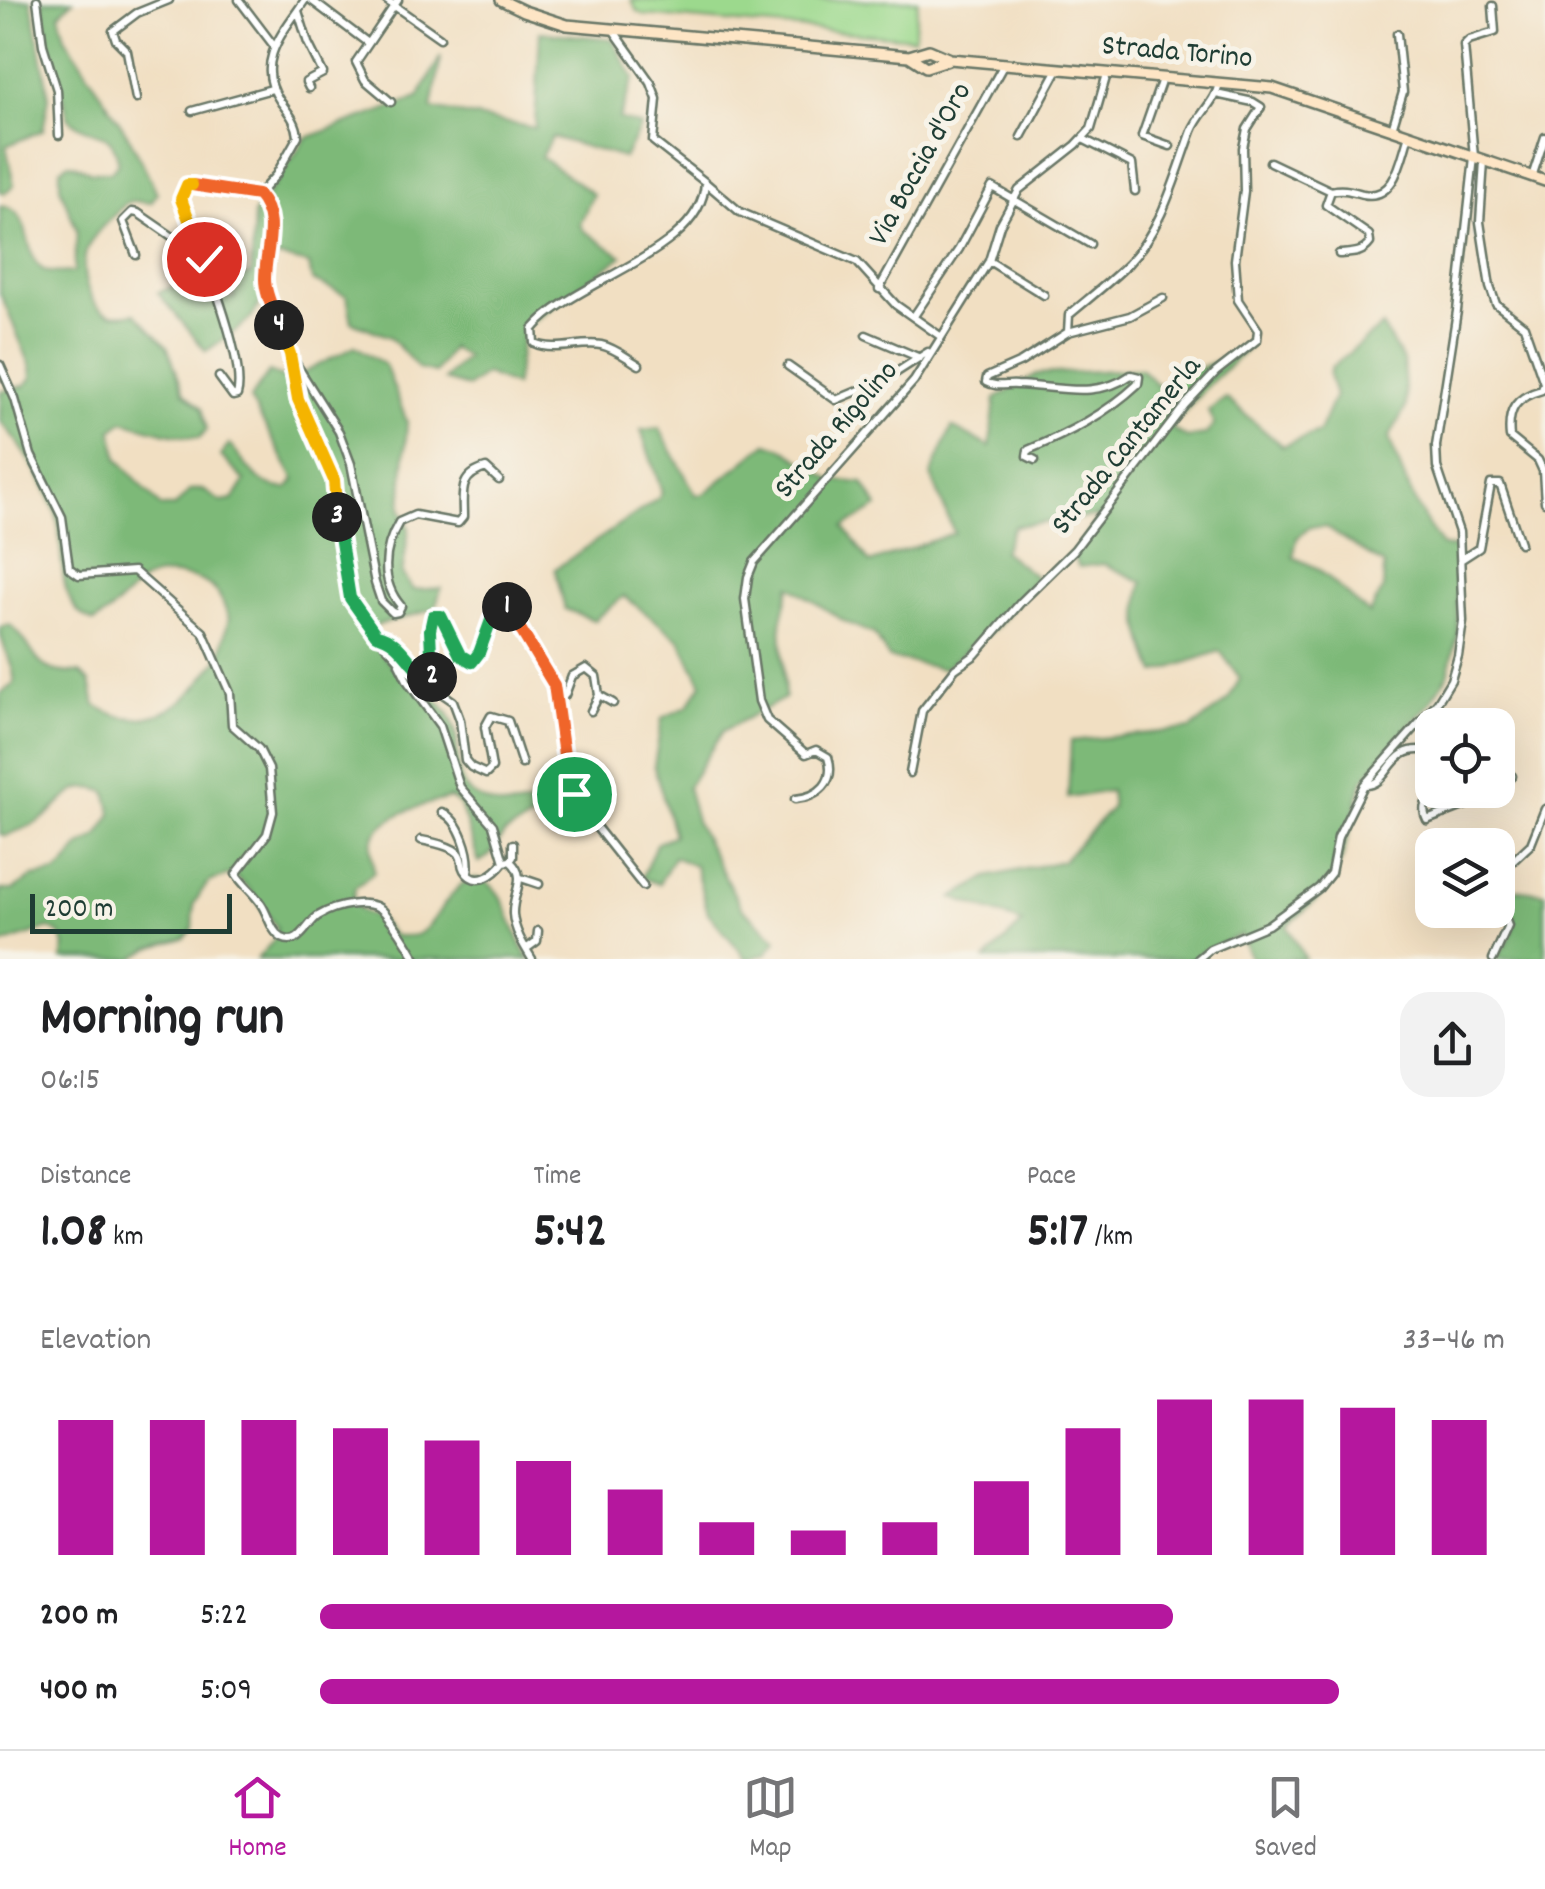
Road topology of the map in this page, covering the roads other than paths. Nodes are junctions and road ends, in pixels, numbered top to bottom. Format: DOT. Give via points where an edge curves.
graph roads {
  1 [pos="37,0"];
  2 [pos="170,0"];
  3 [pos="239,0"];
  4 [pos="308,0"];
  5 [pos="501,0"];
  6 [pos="393,2"];
  7 [pos="1494,6"];
  8 [pos="298,10"];
  9 [pos="614,30"];
  10 [pos="1397,34"];
  11 [pos="440,38"];
  12 [pos="368,43"];
  13 [pos="274,46"];
  14 [pos="909,56"];
  15 [pos="950,59"];
  16 [pos="1004,64"];
  17 [pos="1058,69"];
  18 [pos="1107,74"];
  19 [pos="1162,79"];
  20 [pos="309,88"];
  21 [pos="272,89"];
  22 [pos="1217,89"];
  23 [pos="136,99"];
  24 [pos="390,102"];
  25 [pos="192,111"];
  26 [pos="1392,130"];
  27 [pos="60,134"];
  28 [pos="1408,135"];
  29 [pos="1021,138"];
  30 [pos="1545,138"];
  31 [pos="1083,139"];
  32 [pos="1170,146"];
  33 [pos="1479,159"];
  34 [pos="1270,162"];
  35 [pos="1532,177"];
  36 [pos="1545,181"];
  37 [pos="705,182"];
  38 [pos="1331,191"];
  39 [pos="1135,192"];
  40 [pos="258,195"];
  41 [pos="1013,201"];
  42 [pos="1090,244"];
  43 [pos="1339,254"];
  44 [pos="136,255"];
  45 [pos="204,259"];
  46 [pos="989,261"];
  47 [pos="880,289"];
  48 [pos="1044,296"];
  49 [pos="1163,298"];
  50 [pos="914,316"];
  51 [pos="1068,332"];
  52 [pos="866,334"];
  53 [pos="940,336"];
  54 [pos="934,348"];
  55 [pos="290,354"];
  56 [pos="920,358"];
  57 [pos="0,365"];
  58 [pos="638,365"];
  59 [pos="788,366"];
  60 [pos="219,378"];
  61 [pos="1544,383"];
  62 [pos="1035,460"];
  63 [pos="500,480"];
  64 [pos="1545,502"];
  65 [pos="1520,543"];
  66 [pos="1462,560"];
  67 [pos="376,635"];
  68 [pos="397,658"];
  69 [pos="556,695"];
  70 [pos="599,695"];
  71 [pos="613,703"];
  72 [pos="591,711"];
  73 [pos="1415,749"];
  74 [pos="522,764"];
  75 [pos="910,772"];
  76 [pos="1364,785"];
  77 [pos="795,799"];
  78 [pos="1424,808"];
  79 [pos="1458,808"];
  80 [pos="1545,809"];
  81 [pos="442,812"];
  82 [pos="421,840"];
  83 [pos="512,844"];
  84 [pos="1515,859"];
  85 [pos="507,862"];
  86 [pos="468,874"];
  87 [pos="521,878"];
  88 [pos="539,884"];
  89 [pos="642,886"];
  90 [pos="1507,928"];
  91 [pos="538,931"];
  92 [pos="526,949"];
  93 [pos="416,959"];
  94 [pos="532,959"];
  95 [pos="1198,959"];
  96 [pos="1493,959"];
  1 -- 27 [label="street" via="58,90"];
  2 -- 23 [label="street" via="113,31 128,51"];
  3 -- 13 [label="street"];
  4 -- 8 [label="street"];
  4 -- 12 [label="street"];
  5 -- 9 [label="main road, Strada Torino" via="551,21"];
  6 -- 11 [label="street"];
  6 -- 12 [label="street"];
  7 -- 33 [label="street" via="1495,32 1464,45"];
  8 -- 13 [label="street"];
  8 -- 20 [label="street" via="323,73 306,82"];
  9 -- 14 [label="main road, Strada Torino"];
  9 -- 37 [label="street" via="656,99 653,141"];
  10 -- 26 [label="street" via="1403,92"];
  12 -- 24 [label="street" via="356,62"];
  13 -- 21 [label="street"];
  14 -- 15 [label="main road, Strada Torino" via="929,50"];
  14 -- 15 [label="main road, Strada Torino" via="926,67"];
  15 -- 16 [label="main road, Strada Torino"];
  16 -- 17 [label="main road, Strada Torino"];
  16 -- 47 [label="street, Via Boccia d'Oro"];
  17 -- 18 [label="main road, Strada Torino"];
  17 -- 29 [label="street"];
  18 -- 19 [label="main road, Strada Torino"];
  18 -- 31 [label="street, Strada Rigolino"];
  19 -- 22 [label="main road, Strada Torino"];
  19 -- 32 [label="street" via="1142,136"];
  21 -- 25 [label="street"];
  21 -- 40 [label="street" via="298,136"];
  22 -- 26 [label="main road, Strada Torino" via="1272,88"];
  22 -- 51 [label="street" via="1142,247 1070,315"];
  22 -- 75 [label="street, Strada Cantamerla" via="1261,107 1243,148 1236,260 1238,300 1258,340 1185,405 1074,550 955,669 922,711"];
  26 -- 28 [label="main road, Strada Torino"];
  28 -- 33 [label="main road, Strada Torino"];
  28 -- 38 [label="street" via="1387,189 1373,195"];
  30 -- 35 [label="street"];
  31 -- 39 [label="street" via="1132,164"];
  31 -- 41 [label="street, Strada Rigolino"];
  33 -- 35 [label="main road, Strada Torino"];
  33 -- 61 [label="street" via="1490,287 1496,304 1524,326"];
  33 -- 66 [label="street" via="1436,446"];
  34 -- 38 [label="street"];
  35 -- 36 [label="main road, Strada Torino"];
  37 -- 47 [label="street" via="740,212 856,262"];
  37 -- 58 [label="street" via="698,210 677,235 570,296 532,329 534,343 545,348 597,344"];
  38 -- 43 [label="street" via="1326,205 1370,242 1358,253"];
  40 -- 45 [label="street" via="187,185 181,199"];
  40 -- 55 [label="street" via="270,216 266,292"];
  41 -- 42 [label="street"];
  41 -- 46 [label="street, Strada Rigolino"];
  41 -- 50 [label="street" via="992,187"];
  44 -- 45 [label="street" via="123,222 132,212"];
  45 -- 60 [label="street" via="237,366 237,395"];
  46 -- 48 [label="street"];
  46 -- 53 [label="street, Strada Rigolino"];
  47 -- 50 [label="street"];
  49 -- 51 [label="street" via="1116,321"];
  50 -- 53 [label="street"];
  51 -- 62 [label="street" via="986,382 1073,391 1109,387 1131,375 1138,384 1090,421 1028,450"];
  52 -- 56 [label="street"];
  53 -- 54 [label="street, Strada Rigolino"];
  54 -- 56 [label="street"];
  54 -- 77 [label="street, Strada Rigolino" via="901,398 818,486 748,577 744,599 767,720 806,754 816,750 828,757 831,768 821,792"];
  55 -- 63 [label="street" via="346,448 375,583 392,612 401,606 388,590 386,566 399,522 414,514 458,522 467,479 486,468"];
  55 -- 67 [label="street" via="298,399 334,480 350,598"];
  56 -- 59 [label="street" via="836,400"];
  57 -- 93 [label="street" via="31,455 62,517 69,568 79,575 134,571 209,641 230,693 232,724 259,749 268,769 272,824 236,874 276,933 294,940 326,912 364,904 385,912"];
  61 -- 64 [label="street" via="1517,400 1508,423 1510,437 1538,460"];
  65 -- 66 [label="street" via="1500,484 1491,484 1479,548"];
  66 -- 76 [label="street" via="1463,621 1451,680"];
  67 -- 68 [label="street"];
  67 -- 69 [label="street" via="394,642 429,679 433,616 441,616 460,655 472,662 493,612 504,604"];
  68 -- 74 [label="street" via="420,683 453,701 471,768 486,774 492,768 485,727 491,716 508,721"];
  68 -- 85 [label="street" via="440,726 460,788 493,825"];
  69 -- 70 [label="street" via="565,694 572,676 586,668 596,676"];
  69 -- 89 [label="street" via="569,783"];
  70 -- 71 [label="street"];
  70 -- 72 [label="street"];
  73 -- 76 [label="street" via="1376,783"];
  76 -- 95 [label="street" via="1338,837 1331,874 1319,888 1268,925"];
  78 -- 79 [label="street" via="1427,820"];
  80 -- 84 [label="street" via="1531,844"];
  81 -- 86 [label="street" via="457,824"];
  82 -- 86 [label="street" via="459,854"];
  83 -- 85 [label="street" via="514,856"];
  85 -- 86 [label="street" via="485,879"];
  85 -- 87 [label="street"];
  87 -- 88 [label="street"];
  87 -- 92 [label="street" via="513,914"];
  90 -- 96 [label="street"];
  91 -- 92 [label="street"];
  92 -- 94 [label="street"];
}
